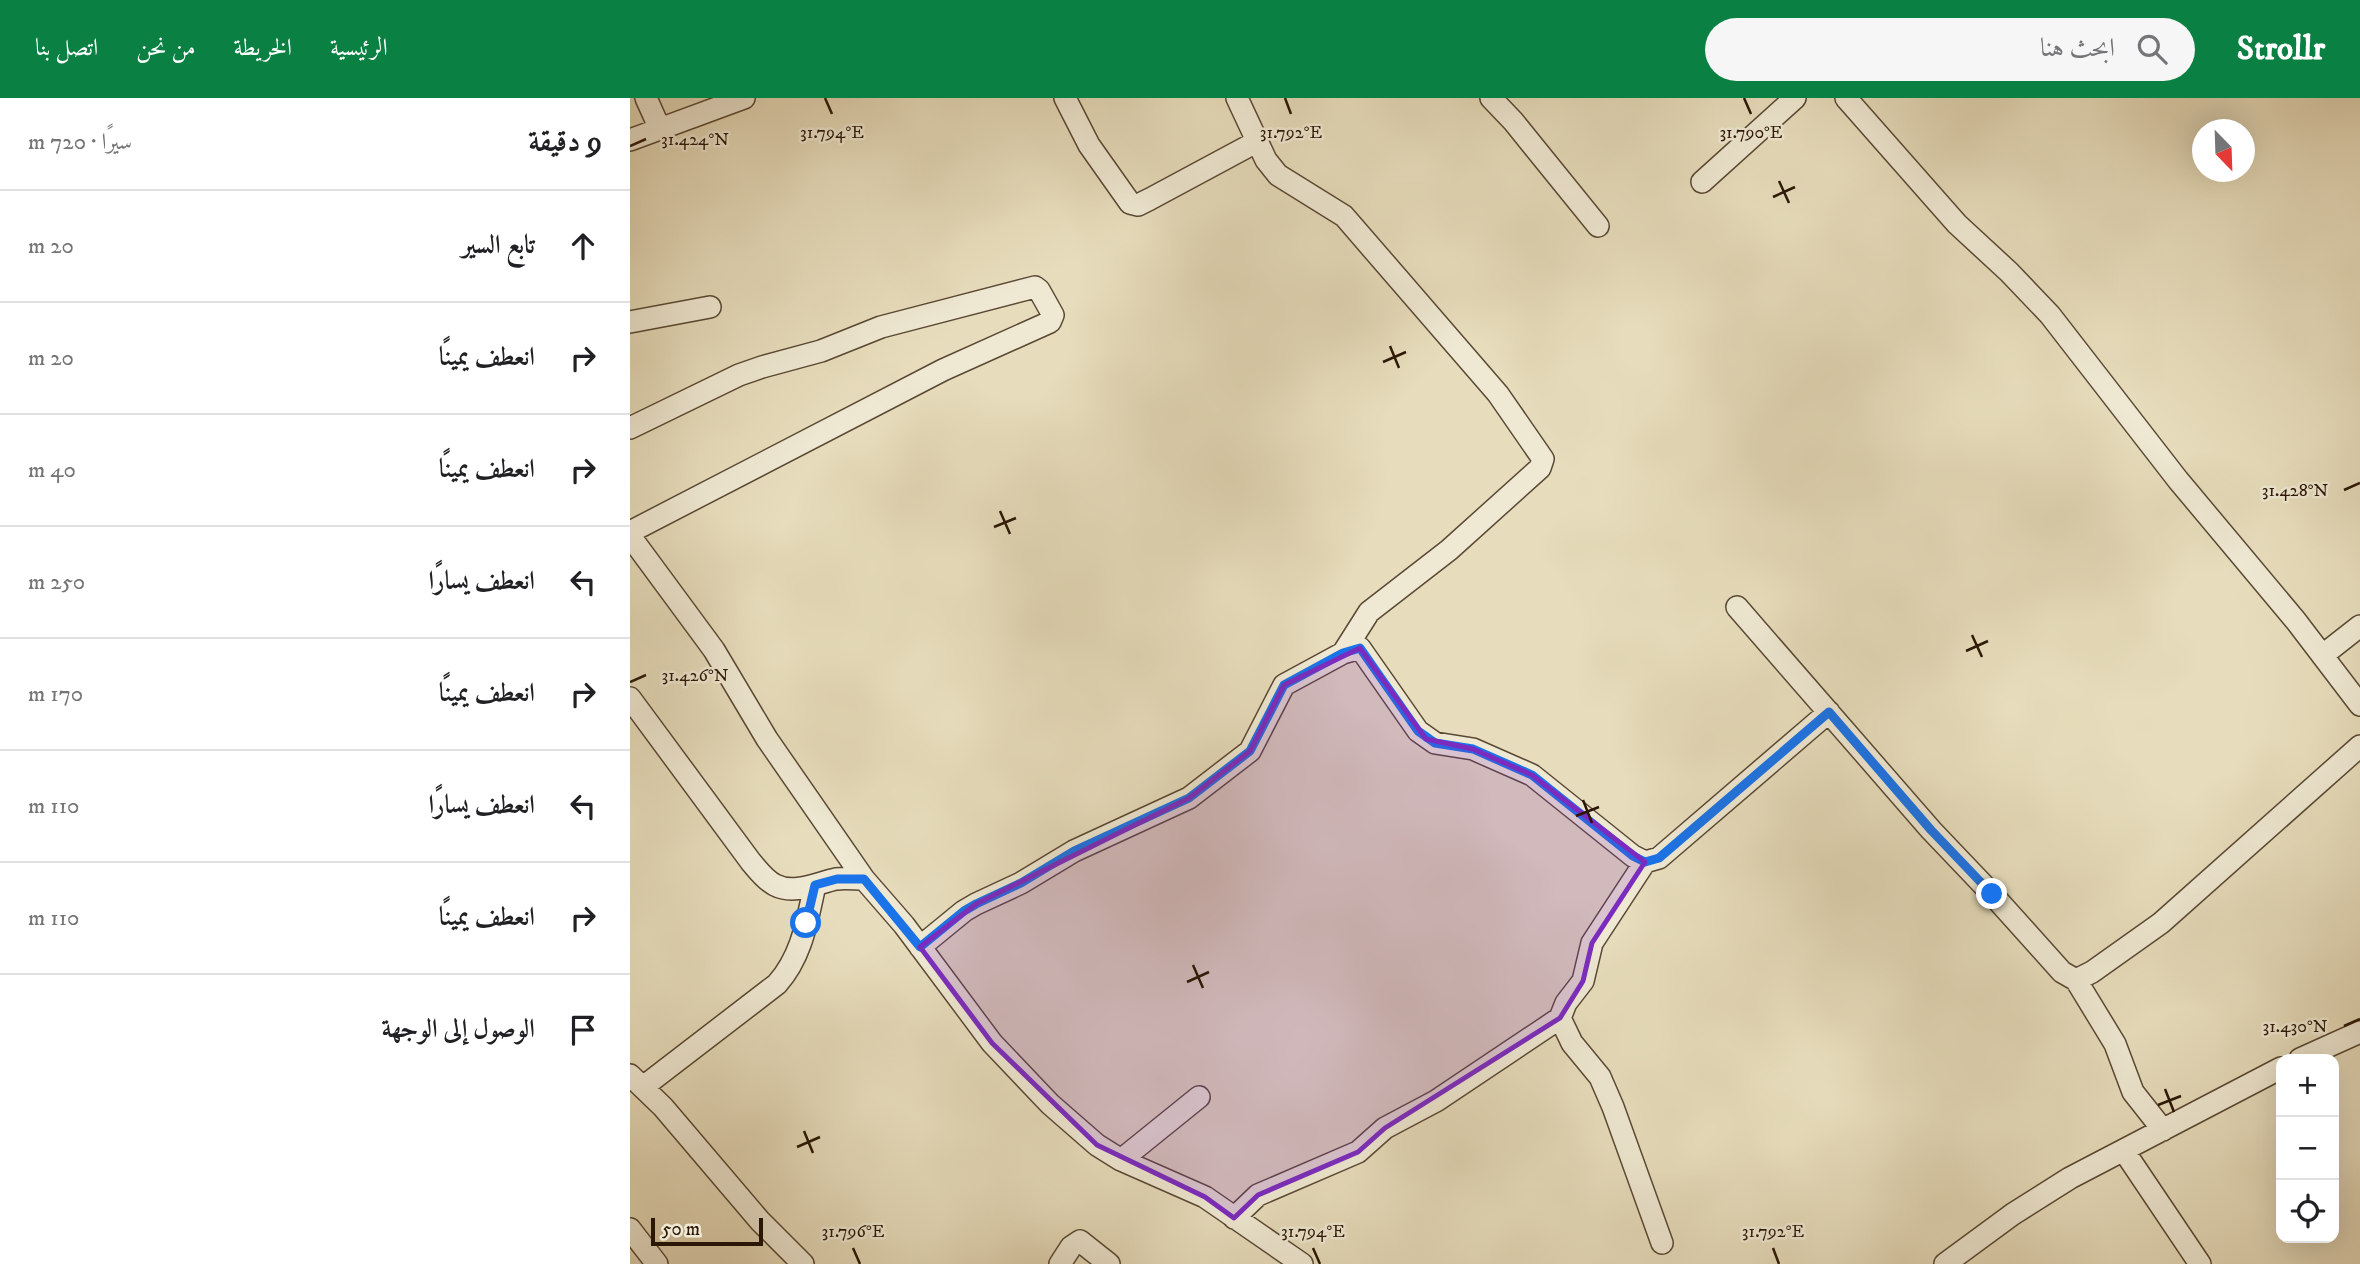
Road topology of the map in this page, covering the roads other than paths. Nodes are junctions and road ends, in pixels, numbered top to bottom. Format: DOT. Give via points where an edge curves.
graph roads {
  1 [pos="646,98"];
  2 [pos="744,98"];
  3 [pos="1065,98"];
  4 [pos="1237,98"];
  5 [pos="1491,98"];
  6 [pos="1795,98"];
  7 [pos="1846,98"];
  8 [pos="660,129"];
  9 [pos="630,140"];
  10 [pos="1258,141"];
  11 [pos="1702,182"];
  12 [pos="1598,226"];
  13 [pos="710,307"];
  14 [pos="630,322"];
  15 [pos="630,428"];
  16 [pos="630,534"];
  17 [pos="1738,607"];
  18 [pos="2360,626"];
  19 [pos="1343,653"];
  20 [pos="2323,655"];
  21 [pos="630,698"];
  22 [pos="2360,705"];
  23 [pos="1829,712"];
  24 [pos="2360,746"];
  25 [pos="1645,862"];
  26 [pos="864,879"];
  27 [pos="815,885"];
  28 [pos="920,947"];
  29 [pos="2076,980"];
  30 [pos="1560,1018"];
  31 [pos="2360,1032"];
  32 [pos="2312,1054"];
  33 [pos="2276,1070"];
  34 [pos="636,1081"];
  35 [pos="1199,1097"];
  36 [pos="2163,1130"];
  37 [pos="2124,1151"];
  38 [pos="1121,1160"];
  39 [pos="1234,1218"];
  40 [pos="630,1229"];
  41 [pos="1662,1243"];
  42 [pos="657,1264"];
  43 [pos="803,1264"];
  44 [pos="1060,1264"];
  45 [pos="1109,1264"];
  46 [pos="1302,1264"];
  47 [pos="1945,1264"];
  48 [pos="2200,1264"];
  1 -- 8 [label="street"];
  2 -- 8 [label="street"];
  3 -- 10 [label="street" via="1089,145 1130,204 1150,200"];
  4 -- 10 [label="street"];
  5 -- 12 [label="street"];
  6 -- 11 [label="street"];
  7 -- 20 [label="street" via="1957,224 2050,315"];
  8 -- 9 [label="street"];
  10 -- 19 [label="street" via="1278,175 1344,216 1371,245 1498,394 1543,458 1540,468 1449,550 1369,612"];
  13 -- 14 [label="street"];
  15 -- 16 [label="street" via="739,375 821,351 881,327 1035,287 1053,315 1050,322 943,370"];
  16 -- 26 [label="street" via="714,650 767,739"];
  17 -- 23 [label="street"];
  18 -- 20 [label="street"];
  19 -- 25 [label="street" via="1360,648 1426,739 1473,749 1532,775"];
  19 -- 28 [label="street" via="1284,685 1250,751 1189,798 1074,851 976,904"];
  20 -- 22 [label="street"];
  21 -- 27 [label="street" via="765,878 789,889"];
  23 -- 25 [label="street" via="1659,858"];
  23 -- 29 [label="street" via="1931,830 2062,972"];
  24 -- 29 [label="street" via="2161,923"];
  25 -- 30 [label="street" via="1591,943 1583,981"];
  26 -- 27 [label="street"];
  26 -- 28 [label="street"];
  27 -- 34 [label="street" via="790,969 776,984"];
  28 -- 38 [label="street" via="992,1043 1022,1075 1097,1145"];
  29 -- 36 [label="street" via="2115,1044 2133,1092"];
  30 -- 39 [label="street" via="1436,1101 1385,1128 1358,1152 1258,1195"];
  30 -- 41 [label="street" via="1572,1043 1605,1087"];
  31 -- 32 [label="street"];
  33 -- 36 [label="street"];
  34 -- 43 [label="street"];
  35 -- 38 [label="street"];
  36 -- 37 [label="street"];
  37 -- 47 [label="street" via="2040,1196"];
  37 -- 48 [label="street"];
  38 -- 39 [label="street" via="1205,1197"];
  39 -- 46 [label="street"];
  40 -- 42 [label="street"];
  44 -- 45 [label="street" via="1080,1241"];
}
